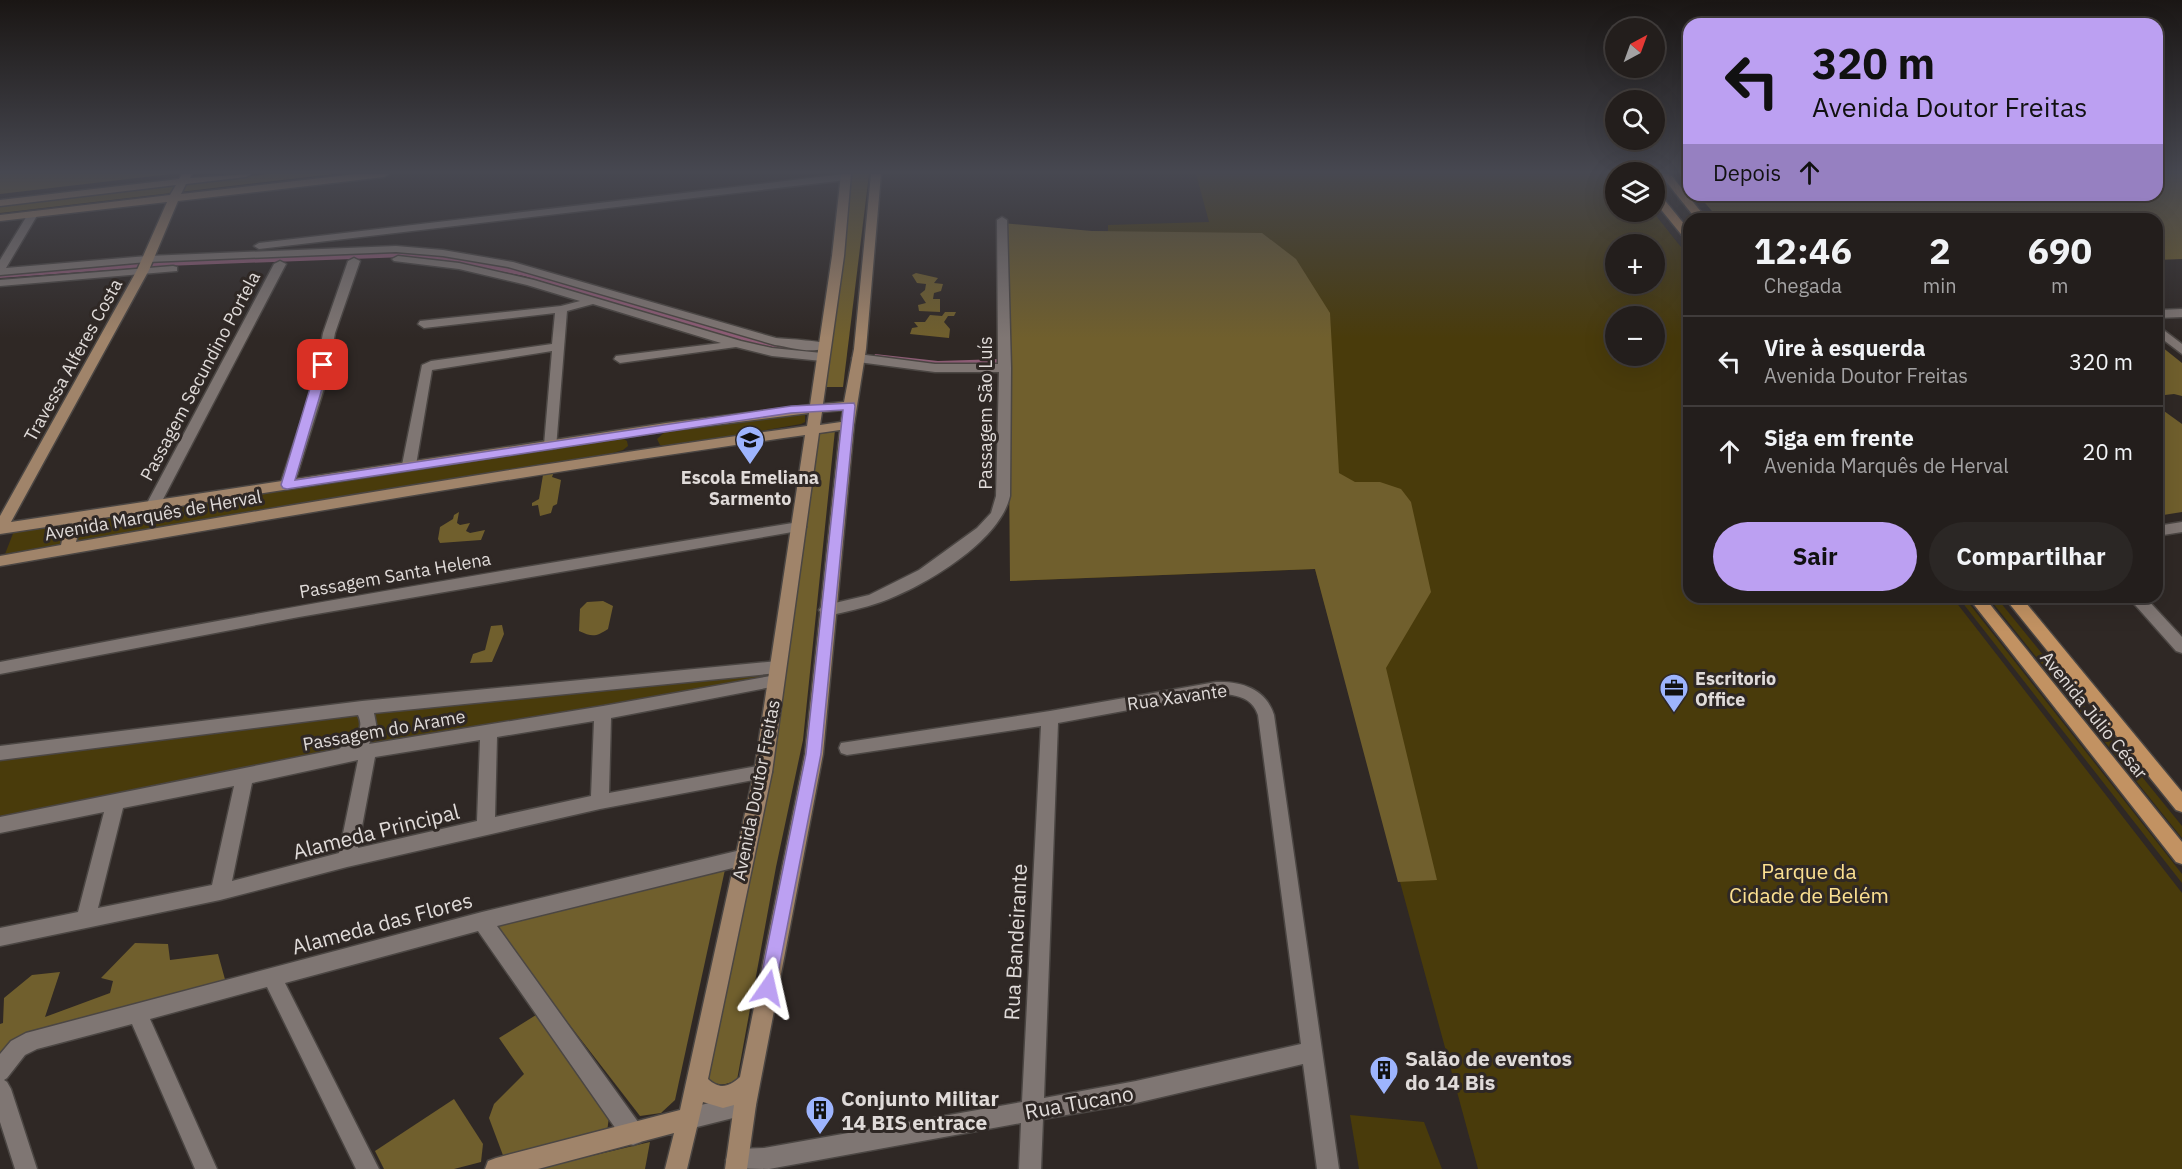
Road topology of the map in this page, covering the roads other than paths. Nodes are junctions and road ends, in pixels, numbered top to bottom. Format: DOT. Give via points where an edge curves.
graph roads {
  1 [pos="25,229"];
  2 [pos="160,229"];
  3 [pos="411,229"];
  4 [pos="841,229"];
  5 [pos="871,229"];
  6 [pos="1002,229"];
  7 [pos="354,261"];
  8 [pos="146,262"];
  9 [pos="280,264"];
  10 [pos="0,271"];
  11 [pos="0,284"];
  12 [pos="615,294"];
  13 [pos="598,302"];
  14 [pos="561,309"];
  15 [pos="2163,314"];
  16 [pos="2182,314"];
  17 [pos="424,324"];
  18 [pos="2163,334"];
  19 [pos="738,344"];
  20 [pos="557,347"];
  21 [pos="2182,350"];
  22 [pos="823,351"];
  23 [pos="859,354"];
  24 [pos="620,359"];
  25 [pos="1004,363"];
  26 [pos="850,406"];
  27 [pos="815,407"];
  28 [pos="847,425"];
  29 [pos="666,427"];
  30 [pos="813,428"];
  31 [pos="621,434"];
  32 [pos="550,445"];
  33 [pos="669,450"];
  34 [pos="624,456"];
  35 [pos="409,465"];
  36 [pos="287,485"];
  37 [pos="153,505"];
  38 [pos="93,514"];
  39 [pos="799,527"];
  40 [pos="2182,527"];
  41 [pos="0,529"];
  42 [pos="2163,530"];
  43 [pos="68,548"];
  44 [pos="0,561"];
  45 [pos="1981,603"];
  46 [pos="2017,603"];
  47 [pos="2142,603"];
  48 [pos="827,610"];
  49 [pos="2182,647"];
  50 [pos="0,668"];
  51 [pos="777,674"];
  52 [pos="362,708"];
  53 [pos="603,713"];
  54 [pos="1050,718"];
  55 [pos="489,732"];
  56 [pos="847,748"];
  57 [pos="368,751"];
  58 [pos="0,753"];
  59 [pos="344,755"];
  60 [pos="763,772"];
  61 [pos="244,777"];
  62 [pos="600,802"];
  63 [pos="115,804"];
  64 [pos="2182,806"];
  65 [pos="0,825"];
  66 [pos="486,827"];
  67 [pos="2182,856"];
  68 [pos="745,857"];
  69 [pos="347,859"];
  70 [pos="220,892"];
  71 [pos="86,919"];
  72 [pos="482,921"];
  73 [pos="0,937"];
  74 [pos="272,977"];
  75 [pos="137,1012"];
  76 [pos="1312,1052"];
  77 [pos="0,1071"];
  78 [pos="750,1082"];
  79 [pos="697,1083"];
  80 [pos="0,1089"];
  81 [pos="745,1105"];
  82 [pos="1031,1110"];
  83 [pos="689,1118"];
  84 [pos="633,1134"];
  85 [pos="737,1164"];
  86 [pos="26,1169"];
  87 [pos="206,1169"];
  88 [pos="368,1169"];
  89 [pos="496,1169"];
  90 [pos="676,1169"];
  91 [pos="1030,1169"];
  92 [pos="1328,1169"];
  1 -- 10 [label="street"];
  2 -- 8 [label="main road, Travessa Alferes Costa"];
  3 -- 8 [label="street"];
  4 -- 22 [label="main road, Avenida Doutor Freitas"];
  5 -- 23 [label="main road"];
  6 -- 25 [label="street, Passagem São Luís"];
  7 -- 9 [label="street"];
  7 -- 13 [label="street" via="405,260 459,266"];
  7 -- 36 [label="street" via="329,333 320,381"];
  8 -- 9 [label="street"];
  8 -- 10 [label="street"];
  8 -- 11 [label="street"];
  8 -- 12 [label="street" via="396,249 509,264"];
  8 -- 41 [label="main road, Travessa Alferes Costa"];
  9 -- 37 [label="street, Passagem Secundino Portela"];
  12 -- 13 [label="street"];
  12 -- 22 [label="street" via="775,341"];
  13 -- 14 [label="street"];
  13 -- 19 [label="street"];
  14 -- 17 [label="street"];
  14 -- 20 [label="street"];
  15 -- 16 [label="street"];
  18 -- 21 [label="street"];
  19 -- 22 [label="street" via="772,352"];
  19 -- 24 [label="street"];
  20 -- 32 [label="street"];
  20 -- 35 [label="street" via="426,368"];
  22 -- 27 [label="main road, Avenida Doutor Freitas"];
  23 -- 25 [label="street" via="934,368"];
  23 -- 26 [label="main road"];
  25 -- 48 [label="street, Passagem São Luís" via="1004,496 993,521 951,555 895,590"];
  26 -- 27 [label="main road"];
  26 -- 28 [label="main road"];
  27 -- 29 [label="main road, Avenida Marquês de Herval"];
  27 -- 30 [label="main road, Avenida Doutor Freitas"];
  28 -- 30 [label="main road, Avenida Marquês de Herval"];
  28 -- 48 [label="main road"];
  29 -- 31 [label="main road, Avenida Marquês de Herval"];
  29 -- 33 [label="main road" via="655,440"];
  30 -- 33 [label="main road, Avenida Marquês de Herval"];
  30 -- 39 [label="main road, Avenida Doutor Freitas"];
  31 -- 32 [label="main road, Avenida Marquês de Herval"];
  31 -- 34 [label="main road" via="633,444"];
  32 -- 35 [label="main road, Avenida Marquês de Herval"];
  33 -- 34 [label="main road, Avenida Marquês de Herval"];
  34 -- 43 [label="main road, Avenida Marquês de Herval"];
  35 -- 36 [label="main road, Avenida Marquês de Herval"];
  36 -- 37 [label="main road, Avenida Marquês de Herval"];
  37 -- 38 [label="main road, Avenida Marquês de Herval"];
  38 -- 41 [label="main road, Avenida Marquês de Herval"];
  38 -- 43 [label="main road" via="71,532"];
  39 -- 50 [label="street, Passagem Santa Helena" via="180,632"];
  39 -- 51 [label="main road, Avenida Doutor Freitas"];
  40 -- 42 [label="street"];
  43 -- 44 [label="main road, Avenida Marquês de Herval"];
  45 -- 67 [label="main road, Avenida Júlio César"];
  46 -- 64 [label="main road, Avenida Júlio César"];
  47 -- 49 [label="street"];
  48 -- 78 [label="main road" via="814,754"];
  51 -- 52 [label="street, Passagem do Arame"];
  51 -- 53 [label="street, Passagem do Arame"];
  51 -- 60 [label="main road, Avenida Doutor Freitas"];
  52 -- 58 [label="street, Passagem do Arame"];
  52 -- 59 [label="street" via="370,728"];
  53 -- 55 [label="street, Passagem do Arame"];
  53 -- 62 [label="street"];
  54 -- 56 [label="street, Rua Xavante"];
  54 -- 76 [label="street, Rua Xavante" via="1223,687 1248,693 1262,705"];
  54 -- 82 [label="street, Rua Bandeirante"];
  55 -- 57 [label="street, Passagem do Arame"];
  55 -- 66 [label="street"];
  57 -- 59 [label="street, Passagem do Arame"];
  57 -- 69 [label="street"];
  59 -- 61 [label="street, Passagem do Arame"];
  60 -- 62 [label="street, Alameda Principal"];
  60 -- 68 [label="main road, Avenida Doutor Freitas"];
  61 -- 63 [label="street, Passagem do Arame"];
  61 -- 70 [label="street"];
  62 -- 66 [label="street, Alameda Principal"];
  63 -- 65 [label="street, Passagem do Arame"];
  63 -- 71 [label="street"];
  66 -- 69 [label="street, Alameda Principal"];
  68 -- 72 [label="street, Alameda das Flores"];
  68 -- 79 [label="main road, Avenida Doutor Freitas"];
  69 -- 70 [label="street, Alameda Principal"];
  70 -- 71 [label="street, Alameda Principal"];
  71 -- 73 [label="street, Alameda Principal"];
  72 -- 74 [label="street, Alameda das Flores"];
  72 -- 84 [label="street"];
  74 -- 75 [label="street, Alameda das Flores"];
  74 -- 88 [label="street"];
  75 -- 77 [label="street, Alameda das Flores" via="33,1040 18,1048"];
  75 -- 87 [label="street"];
  76 -- 82 [label="street, Rua Tucano" via="1136,1092"];
  76 -- 92 [label="street, Rua Xavante"];
  78 -- 79 [label="main road" via="729,1097 706,1093"];
  78 -- 81 [label="main road"];
  79 -- 83 [label="main road, Avenida Doutor Freitas"];
  80 -- 86 [label="street"];
  81 -- 83 [label="street"];
  81 -- 85 [label="main road"];
  82 -- 85 [label="street, Rua Tucano"];
  82 -- 91 [label="street, Rua Bandeirante"];
  83 -- 84 [label="main road"];
  83 -- 90 [label="main road, Avenida Doutor Freitas"];
  84 -- 89 [label="main road"];
}
